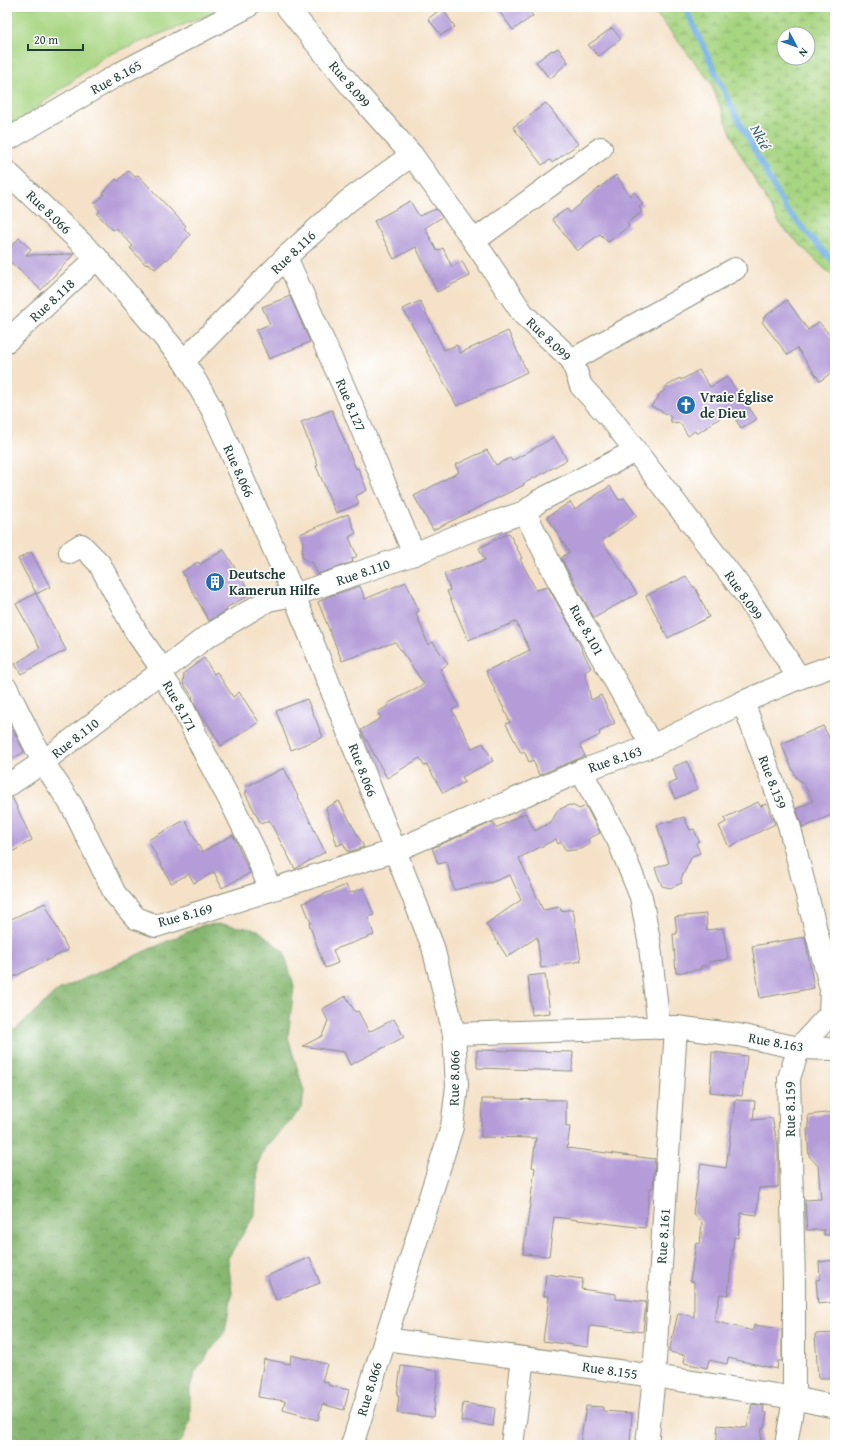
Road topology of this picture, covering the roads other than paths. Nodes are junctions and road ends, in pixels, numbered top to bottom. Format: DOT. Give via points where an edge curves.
graph roads {
  1 [pos="247,7"];
  2 [pos="287,7"];
  3 [pos="7,140"];
  4 [pos="601,148"];
  5 [pos="412,155"];
  6 [pos="7,172"];
  7 [pos="474,241"];
  8 [pos="286,257"];
  9 [pos="97,258"];
  10 [pos="735,269"];
  11 [pos="7,341"];
  12 [pos="572,360"];
  13 [pos="184,361"];
  14 [pos="635,451"];
  15 [pos="525,512"];
  16 [pos="70,552"];
  17 [pos="414,554"];
  18 [pos="294,595"];
  19 [pos="835,665"];
  20 [pos="160,673"];
  21 [pos="799,678"];
  22 [pos="7,689"];
  23 [pos="743,702"];
  24 [pos="652,746"];
  25 [pos="43,762"];
  26 [pos="582,771"];
  27 [pos="7,786"];
  28 [pos="394,851"];
  29 [pos="270,890"];
  30 [pos="667,1027"];
  31 [pos="454,1034"];
  32 [pos="799,1048"];
  33 [pos="835,1049"];
  34 [pos="385,1339"];
  35 [pos="523,1358"];
  36 [pos="654,1376"];
  37 [pos="794,1398"];
  38 [pos="835,1407"];
  39 [pos="352,1445"];
  40 [pos="512,1445"];
  41 [pos="647,1445"];
  42 [pos="786,1445"];
  1 -- 3 [label="street, Rue 8.165" via="119,74"];
  2 -- 5 [label="street, Rue 8.099" via="355,91"];
  4 -- 7 [label="street"];
  5 -- 7 [label="street, Rue 8.099"];
  5 -- 8 [label="street, Rue 8.116" via="348,201"];
  6 -- 9 [label="street, Rue 8.066"];
  7 -- 12 [label="street, Rue 8.099" via="523,314"];
  8 -- 13 [label="street, Rue 8.116"];
  8 -- 17 [label="street, Rue 8.127"];
  9 -- 11 [label="street, Rue 8.118"];
  9 -- 13 [label="street, Rue 8.066"];
  10 -- 12 [label="street"];
  12 -- 14 [label="street, Rue 8.099" via="581,386 612,420"];
  13 -- 18 [label="street, Rue 8.066" via="213,411"];
  14 -- 15 [label="street, Rue 8.110" via="539,501"];
  14 -- 21 [label="street, Rue 8.099" via="744,592"];
  15 -- 17 [label="street, Rue 8.110" via="469,531"];
  15 -- 24 [label="street, Rue 8.101" via="556,576"];
  16 -- 20 [label="street, Rue 8.171" via="81,545 99,564 136,632 157,662"];
  17 -- 18 [label="street, Rue 8.110"];
  18 -- 20 [label="street, Rue 8.110" via="268,600 205,638"];
  18 -- 28 [label="street, Rue 8.066"];
  19 -- 21 [label="street, Rue 8.163"];
  20 -- 25 [label="street, Rue 8.110"];
  20 -- 29 [label="street, Rue 8.171" via="180,702 234,808"];
  21 -- 23 [label="street, Rue 8.163"];
  22 -- 25 [label="street, Rue 8.169"];
  23 -- 24 [label="street, Rue 8.163"];
  23 -- 32 [label="street, Rue 8.159" via="789,825 831,989 830,1014"];
  24 -- 26 [label="street, Rue 8.163"];
  25 -- 27 [label="street, Rue 8.110"];
  25 -- 29 [label="street, Rue 8.169" via="72,806 115,894 136,918 156,926"];
  26 -- 28 [label="street, Rue 8.163"];
  26 -- 30 [label="street, Rue 8.161" via="618,840 641,897"];
  28 -- 29 [label="street, Rue 8.169"];
  28 -- 31 [label="street, Rue 8.066" via="433,947"];
  30 -- 31 [label="street, Rue 8.163"];
  30 -- 32 [label="street, Rue 8.163" via="738,1035"];
  30 -- 36 [label="street, Rue 8.161"];
  31 -- 34 [label="street, Rue 8.066" via="457,1086 452,1127"];
  32 -- 33 [label="street, Rue 8.163"];
  32 -- 37 [label="street, Rue 8.159" via="789,1078"];
  34 -- 35 [label="street, Rue 8.155"];
  34 -- 39 [label="street, Rue 8.066"];
  35 -- 36 [label="street, Rue 8.155"];
  35 -- 40 [label="street"];
  36 -- 37 [label="street, Rue 8.155"];
  36 -- 41 [label="street, Rue 8.161"];
  37 -- 38 [label="street, Rue 8.155"];
  37 -- 42 [label="street, Rue 8.159"];
}
